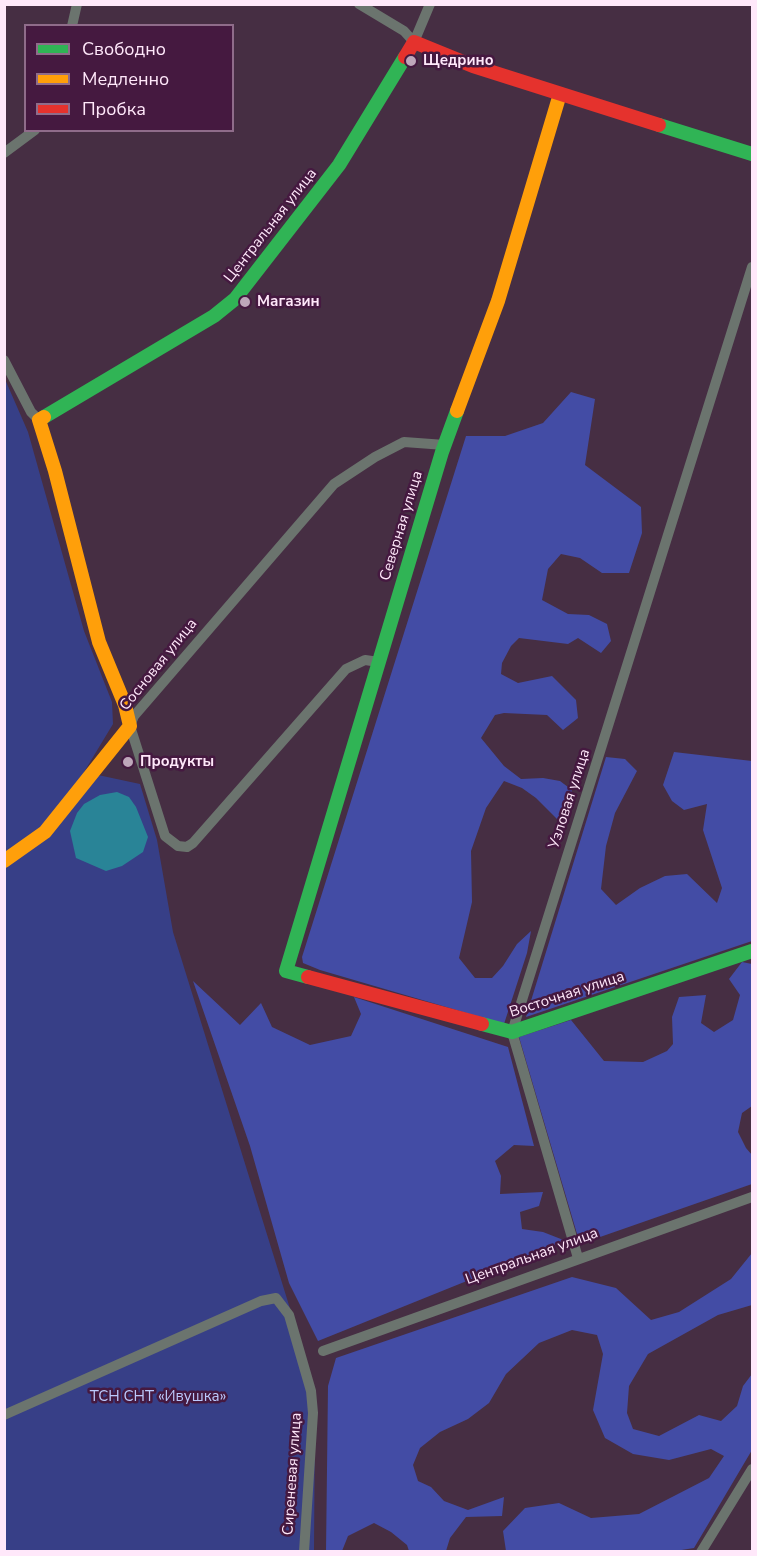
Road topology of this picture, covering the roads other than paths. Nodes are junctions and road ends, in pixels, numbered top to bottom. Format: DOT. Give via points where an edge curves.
graph roads {
  1 [pos="77,4"];
  2 [pos="358,4"];
  3 [pos="430,4"];
  4 [pos="72,24"];
  5 [pos="414,42"];
  6 [pos="560,94"];
  7 [pos="32,132"];
  8 [pos="4,153"];
  9 [pos="753,154"];
  10 [pos="753,267"];
  11 [pos="4,360"];
  12 [pos="39,420"];
  13 [pos="445,445"];
  14 [pos="379,662"];
  15 [pos="130,726"];
  16 [pos="4,861"];
  17 [pos="753,951"];
  18 [pos="286,971"];
  19 [pos="512,1032"];
  20 [pos="753,1197"];
  21 [pos="578,1258"];
  22 [pos="323,1351"];
  23 [pos="4,1414"];
  24 [pos="753,1469"];
  25 [pos="304,1551"];
  26 [pos="701,1551"];
  1 -- 4 [label="street"];
  2 -- 5 [label="street" via="404,31"];
  3 -- 5 [label="street, Центральная улица"];
  5 -- 6 [label="street"];
  5 -- 12 [label="street, Центральная улица" via="339,165 235,299 214,316"];
  6 -- 9 [label="street"];
  6 -- 13 [label="street, Северная улица" via="498,301"];
  7 -- 8 [label="street"];
  10 -- 19 [label="street, Узловая улица"];
  11 -- 12 [label="street" via="26,404"];
  12 -- 15 [label="street" via="99,642"];
  13 -- 14 [label="street, Северная улица"];
  13 -- 15 [label="street, Сосновая улица" via="404,442 334,484 159,684"];
  14 -- 15 [label="street, Сосновая улица" via="365,660 346,669 187,847 170,842 161,828"];
  14 -- 18 [label="street, Северная улица"];
  15 -- 16 [label="street" via="45,832"];
  17 -- 19 [label="street, Восточная улица"];
  18 -- 19 [label="street, Восточная улица"];
  19 -- 21 [label="street"];
  20 -- 21 [label="street, Центральная улица"];
  21 -- 22 [label="street, Центральная улица"];
  23 -- 25 [label="street, Сиреневая улица" via="261,1301 276,1298 289,1315 313,1413"];
  24 -- 26 [label="street"];
}
